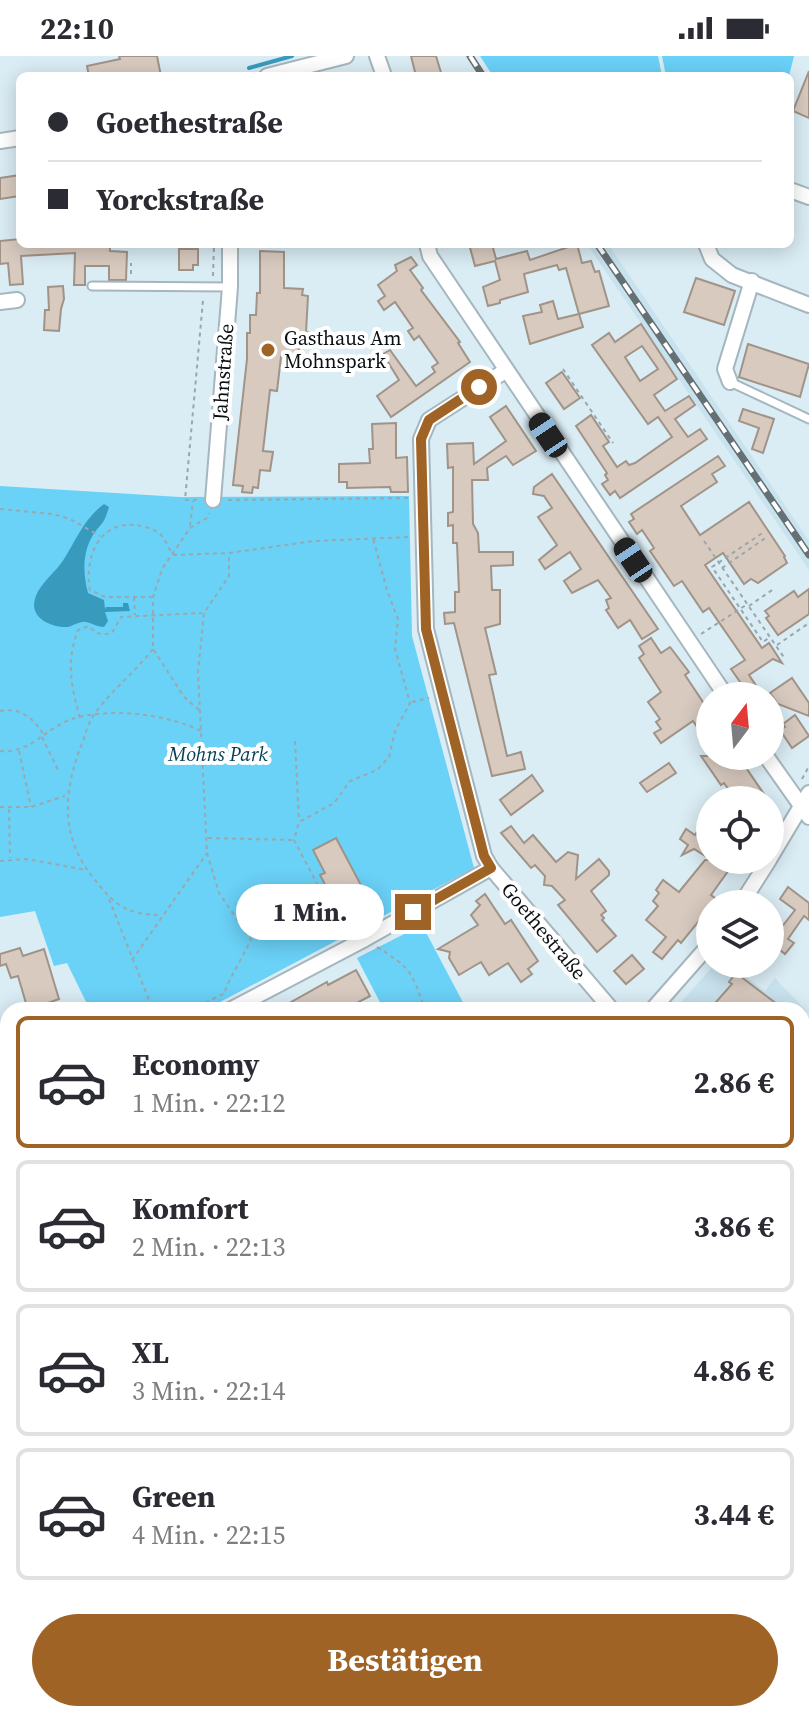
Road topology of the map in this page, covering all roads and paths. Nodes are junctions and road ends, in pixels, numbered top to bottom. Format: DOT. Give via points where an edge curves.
graph roads {
  1 [pos="346,56"];
  2 [pos="283,72"];
  3 [pos="214,248"];
  4 [pos="230,248"];
  5 [pos="428,248"];
  6 [pos="708,248"];
  7 [pos="752,281"];
  8 [pos="92,286"];
  9 [pos="205,287"];
  10 [pos="230,287"];
  11 [pos="17,300"];
  12 [pos="808,301"];
  13 [pos="0,302"];
  14 [pos="563,369"];
  15 [pos="505,371"];
  16 [pos="730,382"];
  17 [pos="809,419"];
  18 [pos="613,443"];
  19 [pos="422,498"];
  20 [pos="193,500"];
  21 [pos="213,500"];
  22 [pos="0,509"];
  23 [pos="190,528"];
  24 [pos="423,536"];
  25 [pos="101,537"];
  26 [pos="373,538"];
  27 [pos="704,541"];
  28 [pos="229,553"];
  29 [pos="173,555"];
  30 [pos="718,563"];
  31 [pos="722,568"];
  32 [pos="775,588"];
  33 [pos="134,597"];
  34 [pos="153,597"];
  35 [pos="748,605"];
  36 [pos="740,609"];
  37 [pos="204,613"];
  38 [pos="154,615"];
  39 [pos="135,616"];
  40 [pos="809,623"];
  41 [pos="770,637"];
  42 [pos="689,642"];
  43 [pos="776,645"];
  44 [pos="153,649"];
  45 [pos="785,659"];
  46 [pos="716,682"];
  47 [pos="442,694"];
  48 [pos="410,703"];
  49 [pos="0,711"];
  50 [pos="201,712"];
  51 [pos="93,715"];
  52 [pos="80,718"];
  53 [pos="202,731"];
  54 [pos="43,736"];
  55 [pos="295,741"];
  56 [pos="19,750"];
  57 [pos="0,751"];
  58 [pos="776,770"];
  59 [pos="59,772"];
  60 [pos="809,793"];
  61 [pos="66,796"];
  62 [pos="0,807"];
  63 [pos="31,807"];
  64 [pos="9,808"];
  65 [pos="805,813"];
  66 [pos="299,822"];
  67 [pos="206,838"];
  68 [pos="294,840"];
  69 [pos="784,840"];
  70 [pos="207,853"];
  71 [pos="10,860"];
  72 [pos="0,861"];
  73 [pos="491,868"];
  74 [pos="87,870"];
  75 [pos="109,898"];
  76 [pos="162,915"];
  77 [pos="365,939"];
  78 [pos="132,960"];
  79 [pos="696,960"];
  80 [pos="150,1002"];
  81 [pos="207,1002"];
  82 [pos="248,1002"];
  83 [pos="422,1002"];
  84 [pos="605,1002"];
  85 [pos="659,1002"];
  1 -- 2 [label="street"];
  3 -- 9 [label="path" via="213,277"];
  4 -- 10 [label="street, Jahnstraße"];
  5 -- 15 [label="street"];
  6 -- 7 [label="street" via="712,259 732,275"];
  7 -- 12 [label="street"];
  7 -- 16 [label="street" via="725,369"];
  8 -- 9 [label="lane"];
  9 -- 10 [label="lane"];
  9 -- 20 [label="path" via="185,500"];
  10 -- 21 [label="street, Jahnstraße"];
  11 -- 13 [label="street"];
  14 -- 18 [label="path"];
  15 -- 19 [label="street, Goethestraße" via="429,420 421,439"];
  15 -- 42 [label="street"];
  16 -- 17 [label="lane"];
  19 -- 21 [label="path"];
  19 -- 24 [label="street, Goethestraße"];
  20 -- 21 [label="path"];
  20 -- 23 [label="path"];
  21 -- 23 [label="path" via="207,518"];
  22 -- 25 [label="path" via="53,514"];
  23 -- 29 [label="path"];
  24 -- 26 [label="path"];
  24 -- 47 [label="street, Goethestraße" via="426,629"];
  25 -- 29 [label="path" via="125,524 143,526 160,533"];
  25 -- 33 [label="path" via="87,573 90,590 105,597"];
  26 -- 28 [label="path"];
  26 -- 48 [label="path" via="398,619 395,649"];
  27 -- 30 [label="path"];
  28 -- 29 [label="path"];
  28 -- 37 [label="path" via="229,576"];
  29 -- 34 [label="path"];
  30 -- 31 [label="path"];
  30 -- 31 [label="path" via="761,534 764,539"];
  30 -- 36 [label="path" via="712,567"];
  31 -- 35 [label="path"];
  32 -- 35 [label="path"];
  33 -- 34 [label="path"];
  33 -- 39 [label="path"];
  34 -- 38 [label="path"];
  35 -- 36 [label="path"];
  35 -- 41 [label="path"];
  36 -- 41 [label="path" via="763,642"];
  36 -- 42 [label="path"];
  37 -- 38 [label="path"];
  37 -- 50 [label="path" via="198,672"];
  38 -- 39 [label="path"];
  38 -- 44 [label="path"];
  39 -- 52 [label="path" via="121,617 112,633 96,633 89,626 78,630 70,670"];
  40 -- 43 [label="path"];
  41 -- 43 [label="path"];
  42 -- 46 [label="street"];
  43 -- 45 [label="path"];
  44 -- 50 [label="path" via="184,697"];
  44 -- 51 [label="path"];
  47 -- 48 [label="path"];
  47 -- 73 [label="street, Goethestraße"];
  48 -- 66 [label="path" via="389,757 377,770 350,781 334,803"];
  49 -- 54 [label="path" via="25,714"];
  50 -- 53 [label="path"];
  51 -- 52 [label="path"];
  51 -- 53 [label="path" via="159,715"];
  51 -- 61 [label="path"];
  52 -- 54 [label="path"];
  53 -- 67 [label="path"];
  54 -- 56 [label="path"];
  54 -- 59 [label="path"];
  55 -- 66 [label="path"];
  56 -- 57 [label="path"];
  56 -- 63 [label="path"];
  58 -- 65 [label="street"];
  60 -- 65 [label="street"];
  61 -- 63 [label="path"];
  61 -- 74 [label="path" via="72,842"];
  62 -- 64 [label="path"];
  63 -- 64 [label="path"];
  64 -- 71 [label="path"];
  65 -- 69 [label="street"];
  66 -- 68 [label="path"];
  67 -- 68 [label="path"];
  67 -- 70 [label="path"];
  68 -- 77 [label="path" via="324,897"];
  70 -- 76 [label="path"];
  70 -- 81 [label="path" via="219,893 251,940 225,993"];
  71 -- 72 [label="path"];
  71 -- 74 [label="path"];
  73 -- 77 [label="street"];
  73 -- 84 [label="street, Goethestraße"];
  74 -- 75 [label="path"];
  75 -- 76 [label="path" via="142,915"];
  75 -- 78 [label="path"];
  76 -- 78 [label="path"];
  77 -- 82 [label="street"];
  77 -- 83 [label="path" via="404,964"];
  78 -- 80 [label="path"];
  79 -- 85 [label="street"];
}
